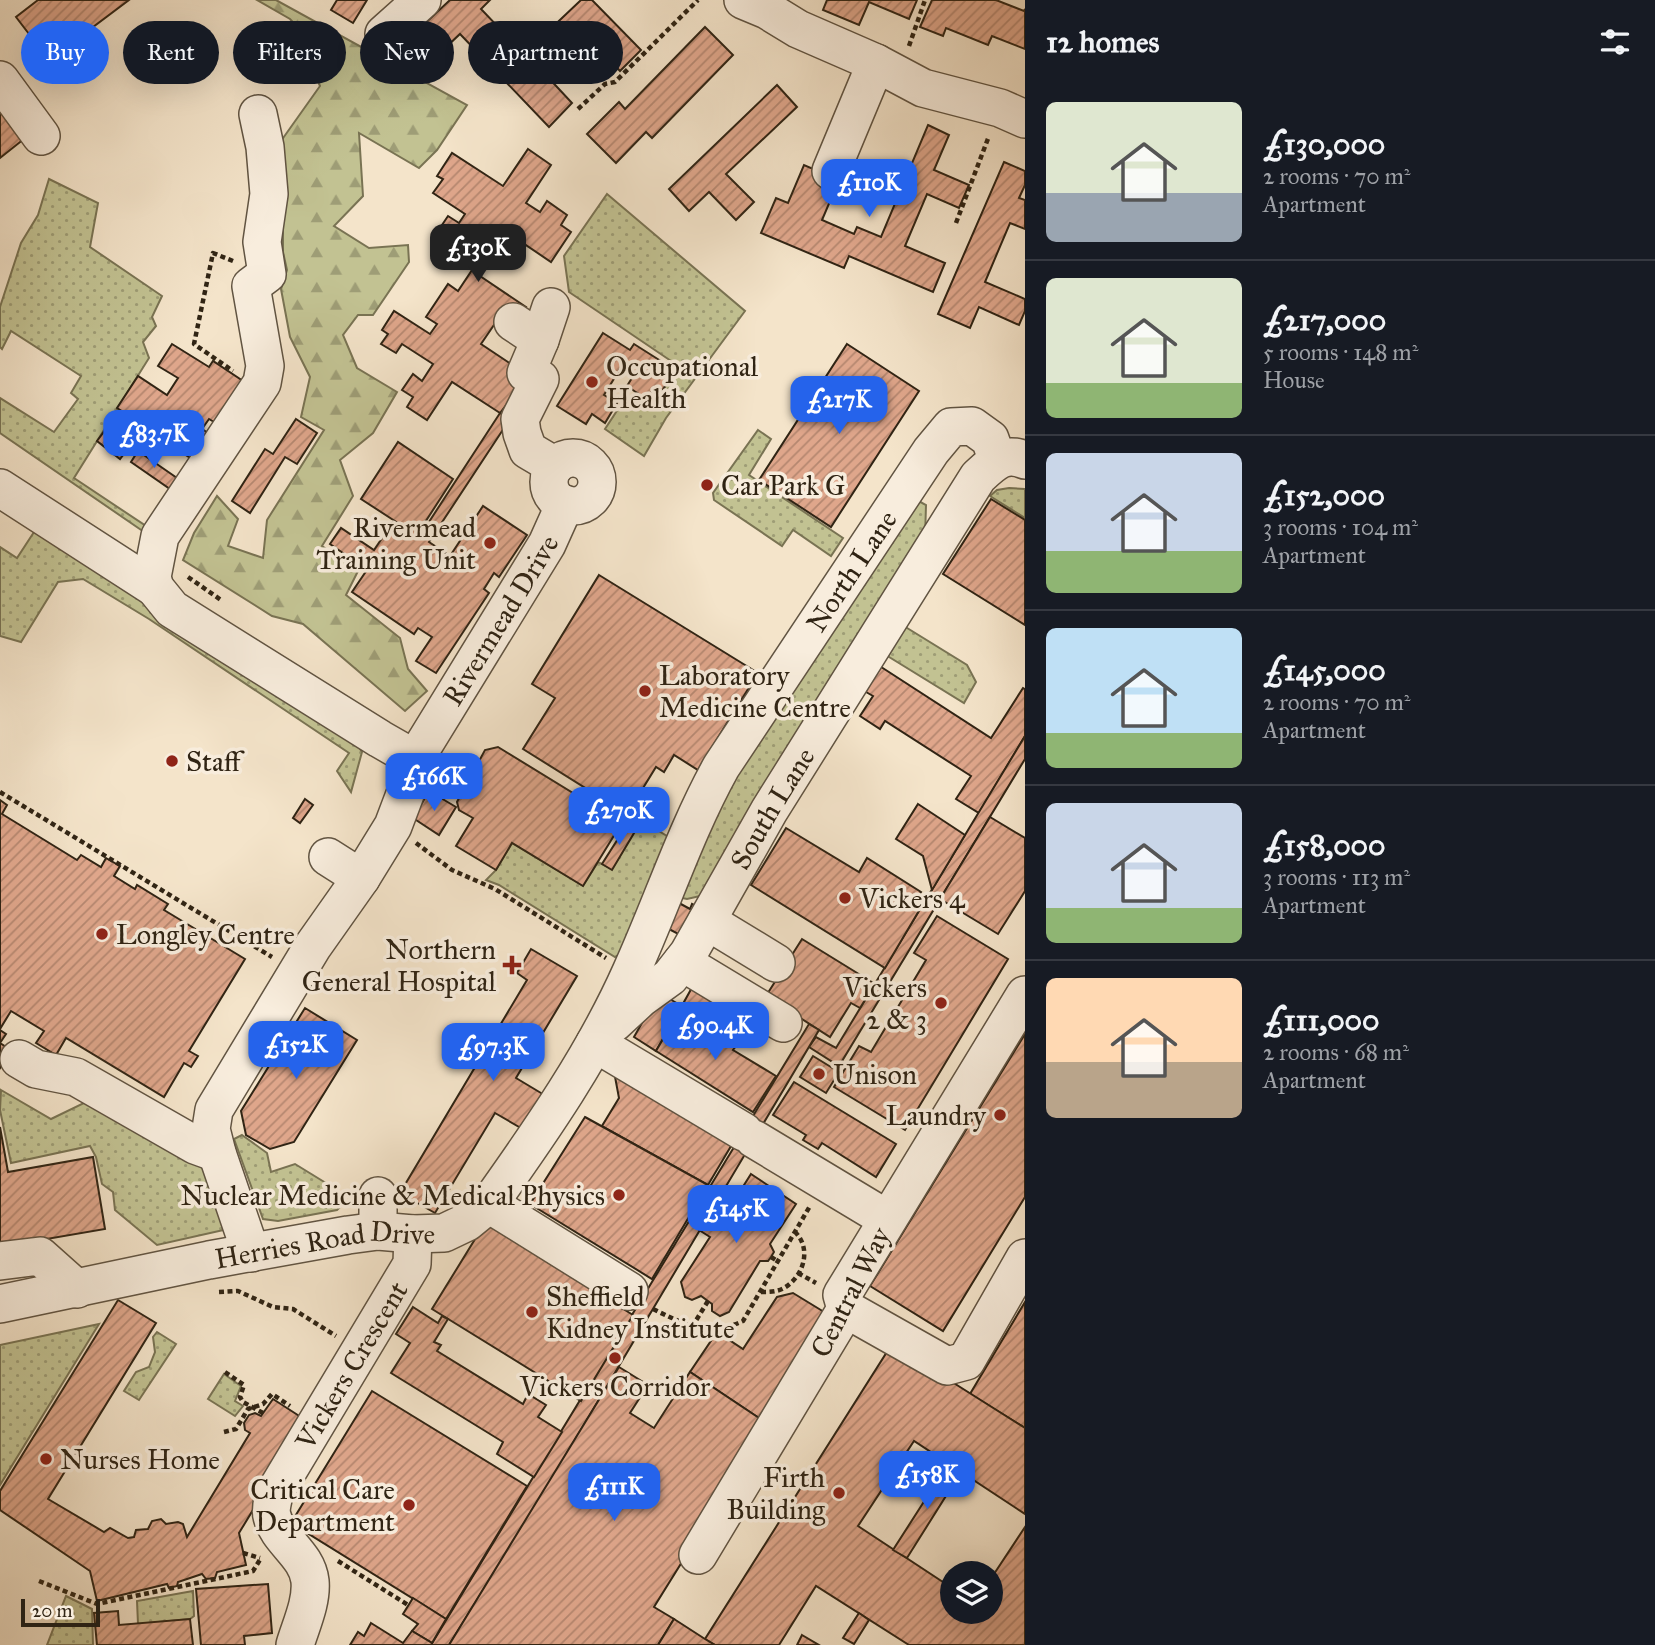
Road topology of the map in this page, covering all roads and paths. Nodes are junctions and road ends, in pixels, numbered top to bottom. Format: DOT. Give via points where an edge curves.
graph roads {
  1 [pos="422,0"];
  2 [pos="698,0"];
  3 [pos="925,0"];
  4 [pos="761,3"];
  5 [pos="399,21"];
  6 [pos="887,70"];
  7 [pos="5,86"];
  8 [pos="579,108"];
  9 [pos="258,114"];
  10 [pos="1012,114"];
  11 [pos="41,136"];
  12 [pos="831,172"];
  13 [pos="956,223"];
  14 [pos="267,274"];
  15 [pos="535,323"];
  16 [pos="258,388"];
  17 [pos="1011,460"];
  18 [pos="0,488"];
  19 [pos="155,588"];
  20 [pos="415,759"];
  21 [pos="0,792"];
  22 [pos="393,826"];
  23 [pos="328,857"];
  24 [pos="361,878"];
  25 [pos="707,921"];
  26 [pos="682,962"];
  27 [pos="776,963"];
  28 [pos="1025,964"];
  29 [pos="297,972"];
  30 [pos="631,973"];
  31 [pos="1024,999"];
  32 [pos="783,1023"];
  33 [pos="597,1041"];
  34 [pos="19,1059"];
  35 [pos="975,1077"];
  36 [pos="217,1153"];
  37 [pos="814,1194"];
  38 [pos="489,1204"];
  39 [pos="887,1219"];
  40 [pos="390,1221"];
  41 [pos="796,1233"];
  42 [pos="251,1253"];
  43 [pos="771,1257"];
  44 [pos="1025,1258"];
  45 [pos="0,1261"];
  46 [pos="779,1262"];
  47 [pos="798,1273"];
  48 [pos="808,1278"];
  49 [pos="78,1289"];
  50 [pos="761,1292"];
  51 [pos="212,1293"];
  52 [pos="640,1300"];
  53 [pos="708,1301"];
  54 [pos="0,1304"];
  55 [pos="846,1309"];
  56 [pos="692,1327"];
  57 [pos="361,1351"];
  58 [pos="225,1372"];
  59 [pos="254,1408"];
  60 [pos="263,1413"];
  61 [pos="316,1422"];
  62 [pos="224,1432"];
  63 [pos="243,1553"];
  64 [pos="276,1553"];
  65 [pos="698,1555"];
  66 [pos="39,1581"];
  67 [pos="408,1605"];
  68 [pos="295,1645"];
  1 -- 5 [label="street"];
  2 -- 8 [label="path" via="615,82"];
  3 -- 6 [label="path"];
  4 -- 6 [label="street" via="798,29"];
  6 -- 10 [label="street" via="923,88"];
  6 -- 12 [label="street"];
  7 -- 11 [label="street"];
  9 -- 14 [label="street" via="269,194 262,242"];
  10 -- 13 [label="path"];
  14 -- 16 [label="street" via="251,286 265,366"];
  14 -- 16 [label="path" via="213,253 194,344"];
  15 -- 20 [label="street, Rivermead Drive" via="526,373 540,379 520,419 528,450 555,466 562,460 582,459 594,468 598,485 590,500 565,504 547,544"];
  16 -- 19 [label="street" via="160,536 154,555"];
  17 -- 25 [label="street, South Lane" via="978,477 769,811"];
  17 -- 30 [label="street, North Lane" via="972,426 951,427 930,451 721,767"];
  18 -- 19 [label="street"];
  19 -- 20 [label="street" via="172,609"];
  20 -- 22 [label="street, Rivermead Drive"];
  21 -- 29 [label="path"];
  22 -- 24 [label="street, Rivermead Drive"];
  22 -- 30 [label="path" via="452,870 495,889"];
  23 -- 24 [label="street"];
  24 -- 29 [label="street, Rivermead Drive"];
  25 -- 26 [label="street, South Lane"];
  25 -- 27 [label="street"];
  26 -- 32 [label="street"];
  26 -- 33 [label="street, South Lane"];
  28 -- 35 [label="street" via="981,1038"];
  29 -- 36 [label="street, Rivermead Drive" via="214,1110 211,1129"];
  30 -- 33 [label="street, North Lane"];
  31 -- 35 [label="street, Central Way"];
  33 -- 38 [label="street, Herries Road Drive"];
  33 -- 39 [label="street"];
  34 -- 36 [label="street" via="36,1069 76,1077"];
  35 -- 39 [label="street, Central Way"];
  36 -- 42 [label="street, Rivermead Drive"];
  37 -- 41 [label="path"];
  38 -- 40 [label="street, Herries Road Drive" via="444,1233"];
  38 -- 52 [label="street"];
  39 -- 55 [label="street, Central Way" via="842,1295"];
  40 -- 42 [label="street, Herries Road Drive"];
  40 -- 57 [label="street, Vickers Crescent" via="412,1264"];
  41 -- 46 [label="path"];
  41 -- 47 [label="path" via="804,1252"];
  42 -- 49 [label="street, Herries Road Drive"];
  43 -- 46 [label="path"];
  44 -- 55 [label="street" via="966,1361 947,1366"];
  45 -- 49 [label="street" via="40,1255"];
  46 -- 50 [label="path"];
  47 -- 48 [label="path"];
  47 -- 50 [label="path" via="780,1290"];
  49 -- 54 [label="street, Herries Road Drive"];
  50 -- 56 [label="path" via="743,1321 730,1327"];
  51 -- 57 [label="path" via="238,1291 273,1307 293,1309"];
  52 -- 56 [label="path"];
  53 -- 56 [label="path"];
  55 -- 65 [label="street, Central Way"];
  57 -- 61 [label="street, Vickers Crescent"];
  58 -- 59 [label="path" via="244,1385 240,1397"];
  59 -- 60 [label="path"];
  59 -- 61 [label="path" via="272,1394"];
  59 -- 62 [label="path" via="248,1409 236,1429"];
  61 -- 64 [label="street, Vickers Crescent" via="274,1494 271,1514 280,1535"];
  63 -- 64 [label="path"];
  64 -- 66 [label="path" via="253,1571 97,1604"];
  64 -- 67 [label="path" via="307,1541"];
  64 -- 68 [label="street, Vickers Crescent" via="302,1561 310,1579 310,1597"];
}
